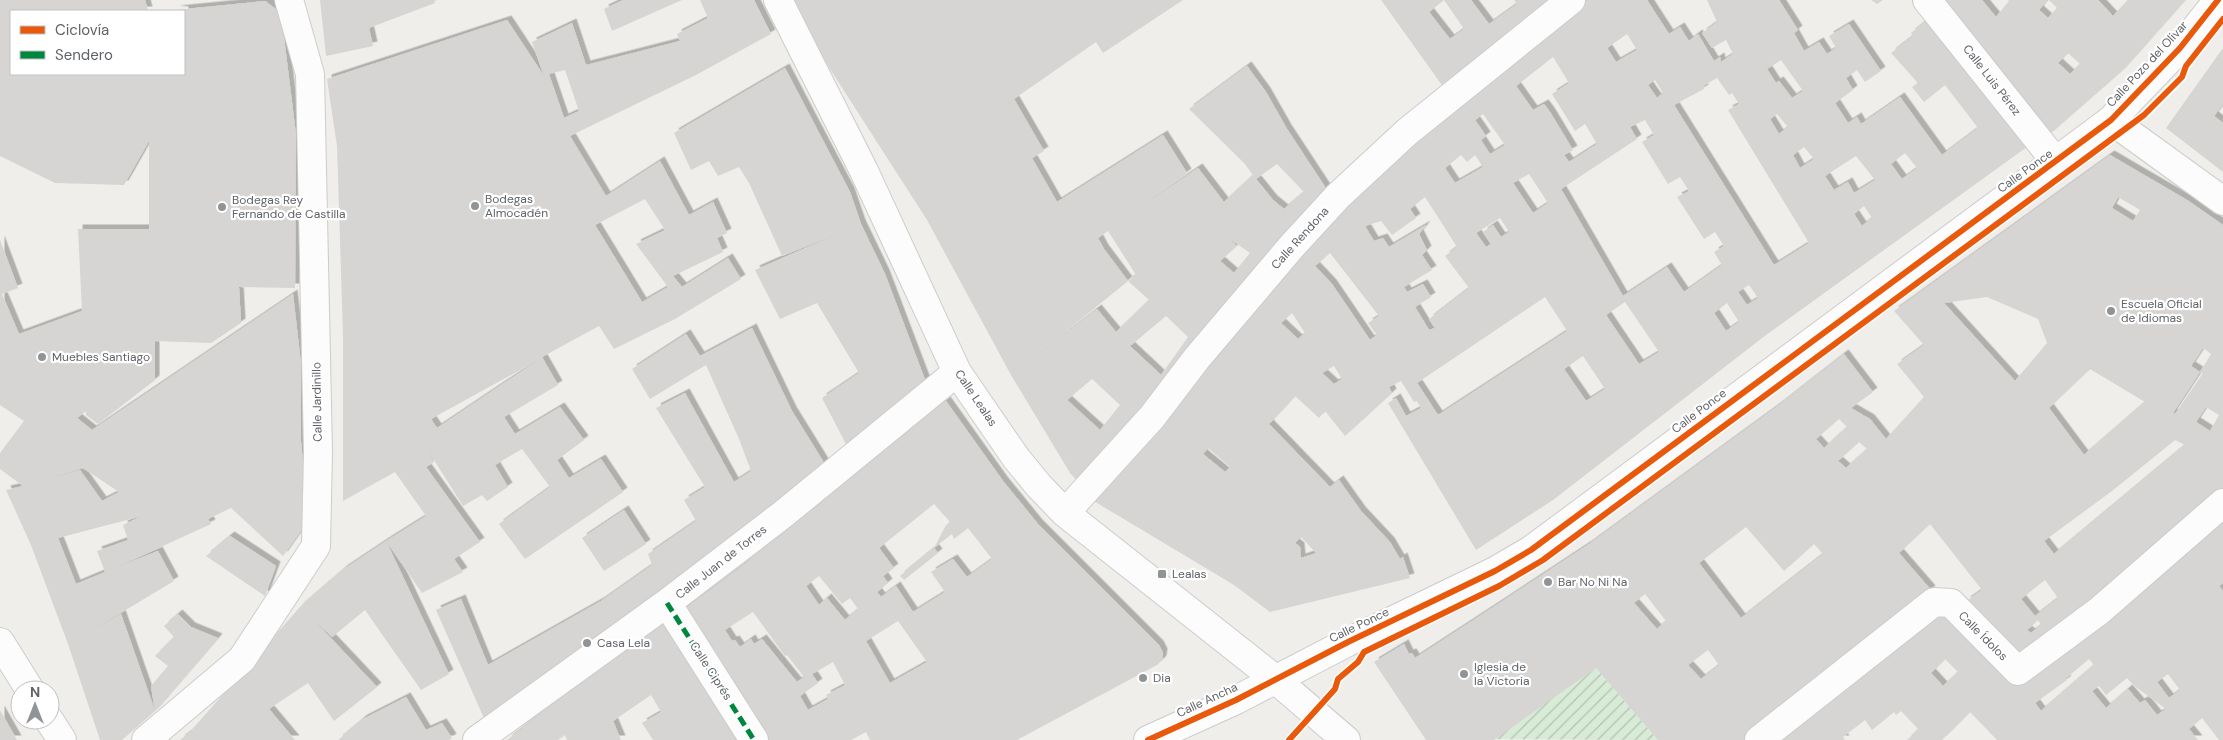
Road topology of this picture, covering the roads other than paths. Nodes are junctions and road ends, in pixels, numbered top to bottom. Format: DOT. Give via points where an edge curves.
graph roads {
  1 [pos="289,0"];
  2 [pos="778,0"];
  3 [pos="1571,0"];
  4 [pos="1927,0"];
  5 [pos="2218,0"];
  6 [pos="2111,120"];
  7 [pos="2056,162"];
  8 [pos="2223,201"];
  9 [pos="957,372"];
  10 [pos="2223,503"];
  11 [pos="1065,513"];
  12 [pos="667,603"];
  13 [pos="0,642"];
  14 [pos="1275,679"];
  15 [pos="24,680"];
  16 [pos="146,740"];
  17 [pos="476,740"];
  18 [pos="754,740"];
  19 [pos="1148,740"];
  20 [pos="1346,740"];
  21 [pos="1759,740"];
  1 -- 16 [label="street, Calle Jardinillo" via="310,74 318,452 316,546 242,659"];
  2 -- 9 [label="street, Calle Lealas" via="864,171"];
  3 -- 11 [label="street, Calle Rendona" via="1406,132 1338,196 1197,358 1152,417"];
  4 -- 7 [label="street, Calle Luis Pérez"];
  5 -- 6 [label="street, Calle Pozo del Olivar" via="2180,48"];
  6 -- 7 [label="street, Calle Ponce"];
  6 -- 8 [label="street"];
  7 -- 14 [label="street, Calle Ponce" via="1531,550 1495,571"];
  9 -- 11 [label="street, Calle Lealas" via="1016,458"];
  9 -- 12 [label="street, Calle Juan de Torres" via="782,515"];
  10 -- 21 [label="street, Calle Ídolos" via="2099,611 2018,671 1950,603 1934,602"];
  11 -- 14 [label="street, Calle Lealas"];
  12 -- 17 [label="street, Calle Juan de Torres"];
  12 -- 18 [label="street, Calle Ciprés"];
  13 -- 15 [label="street"];
  14 -- 19 [label="street, Calle Ancha"];
  14 -- 20 [label="street, Calle Lealas"];
}
